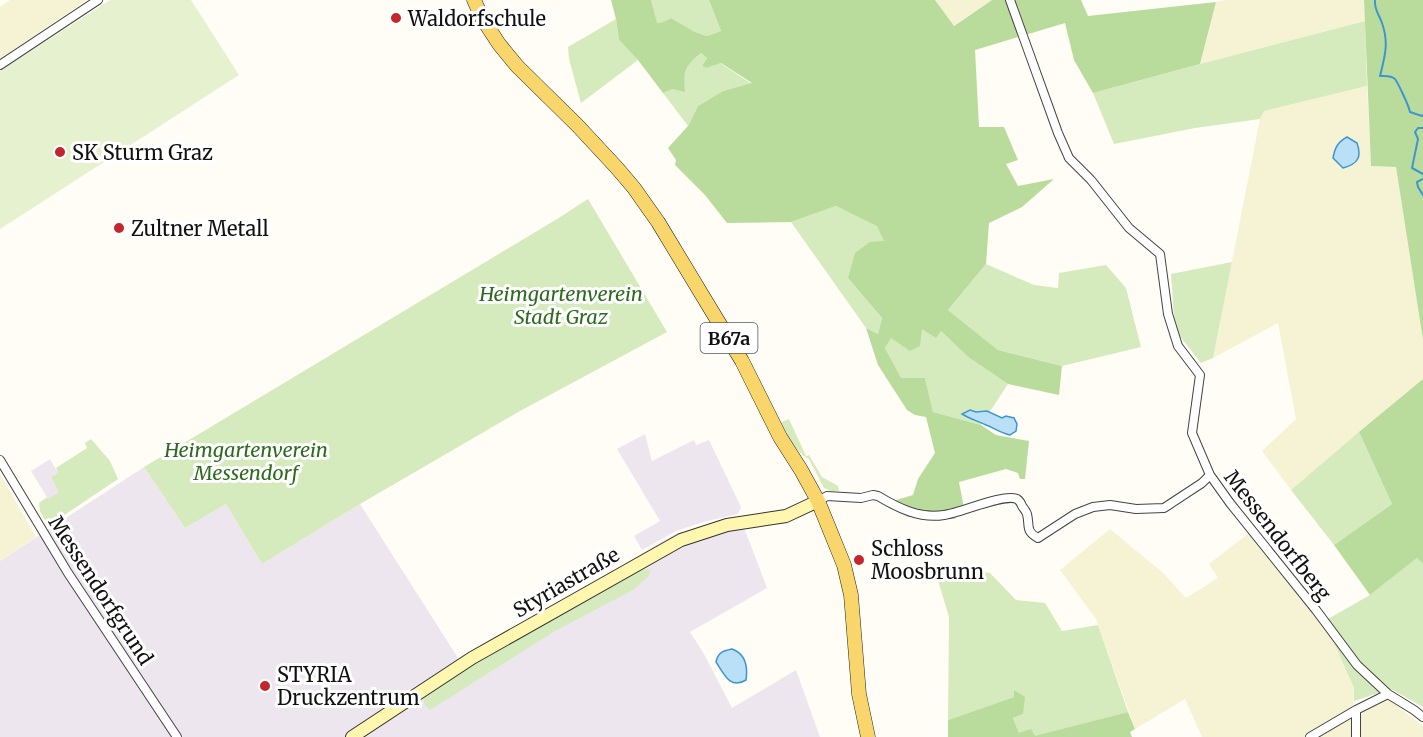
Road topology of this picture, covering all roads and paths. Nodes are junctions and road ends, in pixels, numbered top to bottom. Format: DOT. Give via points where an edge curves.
graph roads {
  1 [pos="99,0"];
  2 [pos="474,0"];
  3 [pos="1010,0"];
  4 [pos="0,65"];
  5 [pos="0,460"];
  6 [pos="1210,475"];
  7 [pos="818,501"];
  8 [pos="1388,694"];
  9 [pos="1356,711"];
  10 [pos="1423,717"];
  11 [pos="177,737"];
  12 [pos="352,737"];
  13 [pos="868,737"];
  14 [pos="1310,737"];
  15 [pos="1356,737"];
  1 -- 4 [label="street"];
  2 -- 7 [label="main road, B67a" via="482,18 517,66 617,168 658,222 742,361"];
  3 -- 6 [label="street, Messendorfberg" via="1069,158 1129,228 1160,254 1168,314 1178,346 1200,375 1192,434"];
  5 -- 11 [label="street, Messendorfgrund" via="68,573"];
  6 -- 7 [label="street" via="1164,508 1093,507 1038,538 1028,530 1027,514 1020,501 1012,498 943,516 907,511 873,495 827,496"];
  6 -- 8 [label="street, Messendorfberg" via="1357,664"];
  7 -- 12 [label="street, Styriastraße" via="786,516 727,525 681,540 472,658"];
  7 -- 13 [label="main road, B67a" via="844,566 851,595 859,694"];
  8 -- 9 [label="street"];
  8 -- 10 [label="street, Messendorfberg"];
  9 -- 14 [label="street"];
  9 -- 15 [label="street"];
}
